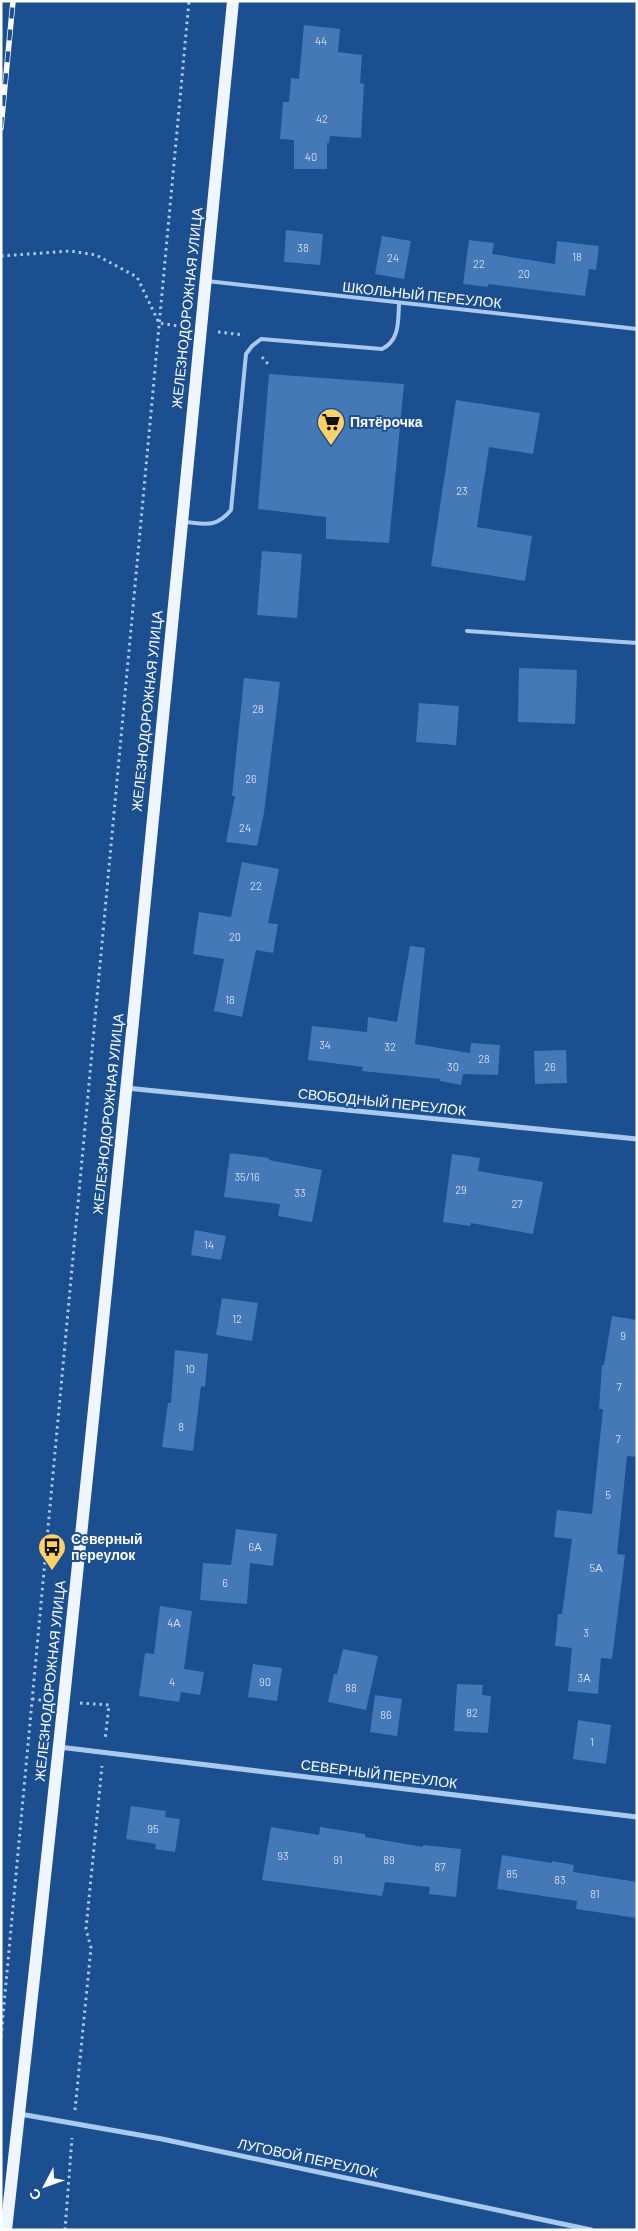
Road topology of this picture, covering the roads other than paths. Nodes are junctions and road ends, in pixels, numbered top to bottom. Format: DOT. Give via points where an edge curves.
graph roads {
  1 [pos="232,1"];
  2 [pos="205,281"];
  3 [pos="399,304"];
  4 [pos="637,329"];
  5 [pos="181,522"];
  6 [pos="467,631"];
  7 [pos="637,643"];
  8 [pos="126,1088"];
  9 [pos="637,1139"];
  10 [pos="58,1746"];
  11 [pos="637,1817"];
  12 [pos="19,2113"];
  13 [pos="6,2230"];
  14 [pos="591,2230"];
  1 -- 2 [label="main road, ЖЕЛЕЗНОДОРОЖНАЯ УЛИЦА"];
  2 -- 3 [label="lane, ШКОЛЬНЫЙ ПЕРЕУЛОК"];
  2 -- 5 [label="main road, ЖЕЛЕЗНОДОРОЖНАЯ УЛИЦА"];
  3 -- 4 [label="lane, ШКОЛЬНЫЙ ПЕРЕУЛОК"];
  3 -- 5 [label="lane" via="396,334 382,349 262,340 252,346 246,354 231,510 214,524"];
  5 -- 8 [label="main road, ЖЕЛЕЗНОДОРОЖНАЯ УЛИЦА"];
  6 -- 7 [label="lane"];
  8 -- 9 [label="street, СВОБОДНЫЙ ПЕРЕУЛОК"];
  8 -- 10 [label="main road, ЖЕЛЕЗНОДОРОЖНАЯ УЛИЦА"];
  10 -- 11 [label="street, СЕВЕРНЫЙ ПЕРЕУЛОК"];
  10 -- 12 [label="main road, ЖЕЛЕЗНОДОРОЖНАЯ УЛИЦА"];
  12 -- 13 [label="main road, ЖЕЛЕЗНОДОРОЖНАЯ УЛИЦА"];
  12 -- 14 [label="street, ЛУГОВОЙ ПЕРЕУЛОК" via="172,2141"];
}
